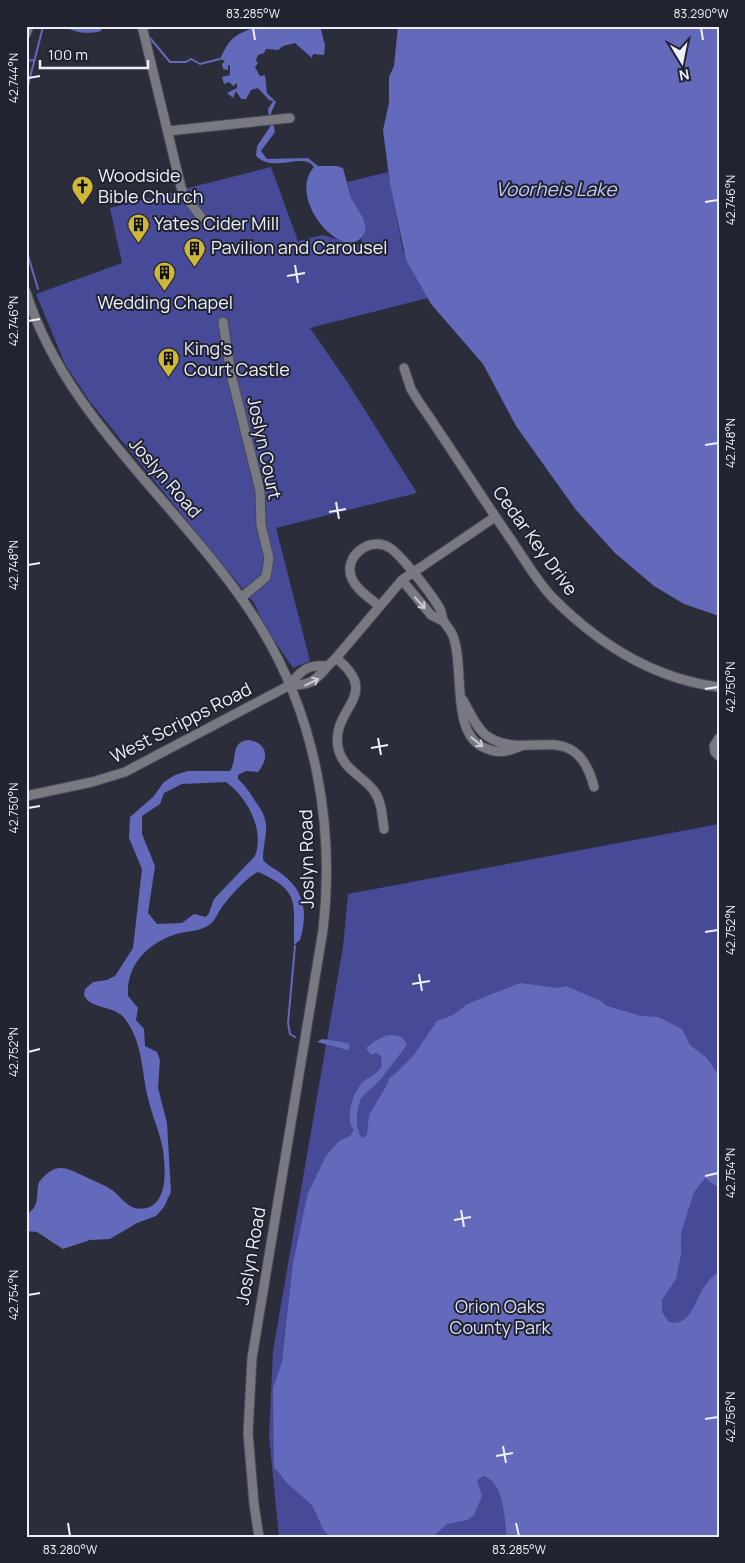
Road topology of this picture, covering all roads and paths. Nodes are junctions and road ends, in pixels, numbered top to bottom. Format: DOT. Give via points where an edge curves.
graph roads {
  1 [pos="29,26"];
  2 [pos="142,26"];
  3 [pos="26,34"];
  4 [pos="290,118"];
  5 [pos="168,131"];
  6 [pos="201,217"];
  7 [pos="26,292"];
  8 [pos="223,322"];
  9 [pos="404,368"];
  10 [pos="495,517"];
  11 [pos="412,572"];
  12 [pos="402,580"];
  13 [pos="241,598"];
  14 [pos="379,606"];
  15 [pos="443,621"];
  16 [pos="336,658"];
  17 [pos="326,666"];
  18 [pos="290,685"];
  19 [pos="719,687"];
  20 [pos="461,699"];
  21 [pos="719,738"];
  22 [pos="521,746"];
  23 [pos="719,756"];
  24 [pos="594,787"];
  25 [pos="26,796"];
  26 [pos="384,829"];
  27 [pos="259,1537"];
  1 -- 3 [label="street"];
  2 -- 5 [label="street"];
  4 -- 5 [label="street"];
  5 -- 6 [label="street" via="185,196"];
  7 -- 13 [label="street, Joslyn Road" via="43,334 75,392"];
  8 -- 13 [label="street, Joslyn Court" via="228,361 260,491 261,526 269,558 266,577"];
  9 -- 10 [label="street, Cedar Key Drive" via="411,389"];
  10 -- 11 [label="street, West Scripps Road"];
  10 -- 19 [label="street, Cedar Key Drive" via="553,598 602,640 656,670"];
  11 -- 12 [label="street, West Scripps Road"];
  11 -- 14 [label="street" via="389,547 379,544 359,549 350,564 352,579"];
  11 -- 15 [label="street" via="441,610"];
  12 -- 14 [label="street, West Scripps Road"];
  12 -- 15 [label="street, one-way" via="431,615"];
  13 -- 18 [label="street, Joslyn Road" via="267,638"];
  14 -- 16 [label="street, West Scripps Road"];
  15 -- 20 [label="street" via="453,636"];
  16 -- 17 [label="street, West Scripps Road"];
  16 -- 26 [label="street" via="348,668 356,690 341,724 338,748 350,771 378,797"];
  17 -- 18 [label="street, West Scripps Road" via="314,665 298,673"];
  18 -- 17 [label="street, West Scripps Road, one-way" via="305,686 320,678"];
  18 -- 25 [label="street, West Scripps Road" via="125,772"];
  18 -- 27 [label="street, Joslyn Road" via="305,726 319,783 327,844 327,900 252,1358 248,1433"];
  20 -- 22 [label="street" via="486,735"];
  20 -- 22 [label="street, one-way" via="469,736 477,745 496,753"];
  21 -- 23 [label="street" via="714,746"];
  22 -- 24 [label="street" via="554,743 566,747 590,772"];
}
